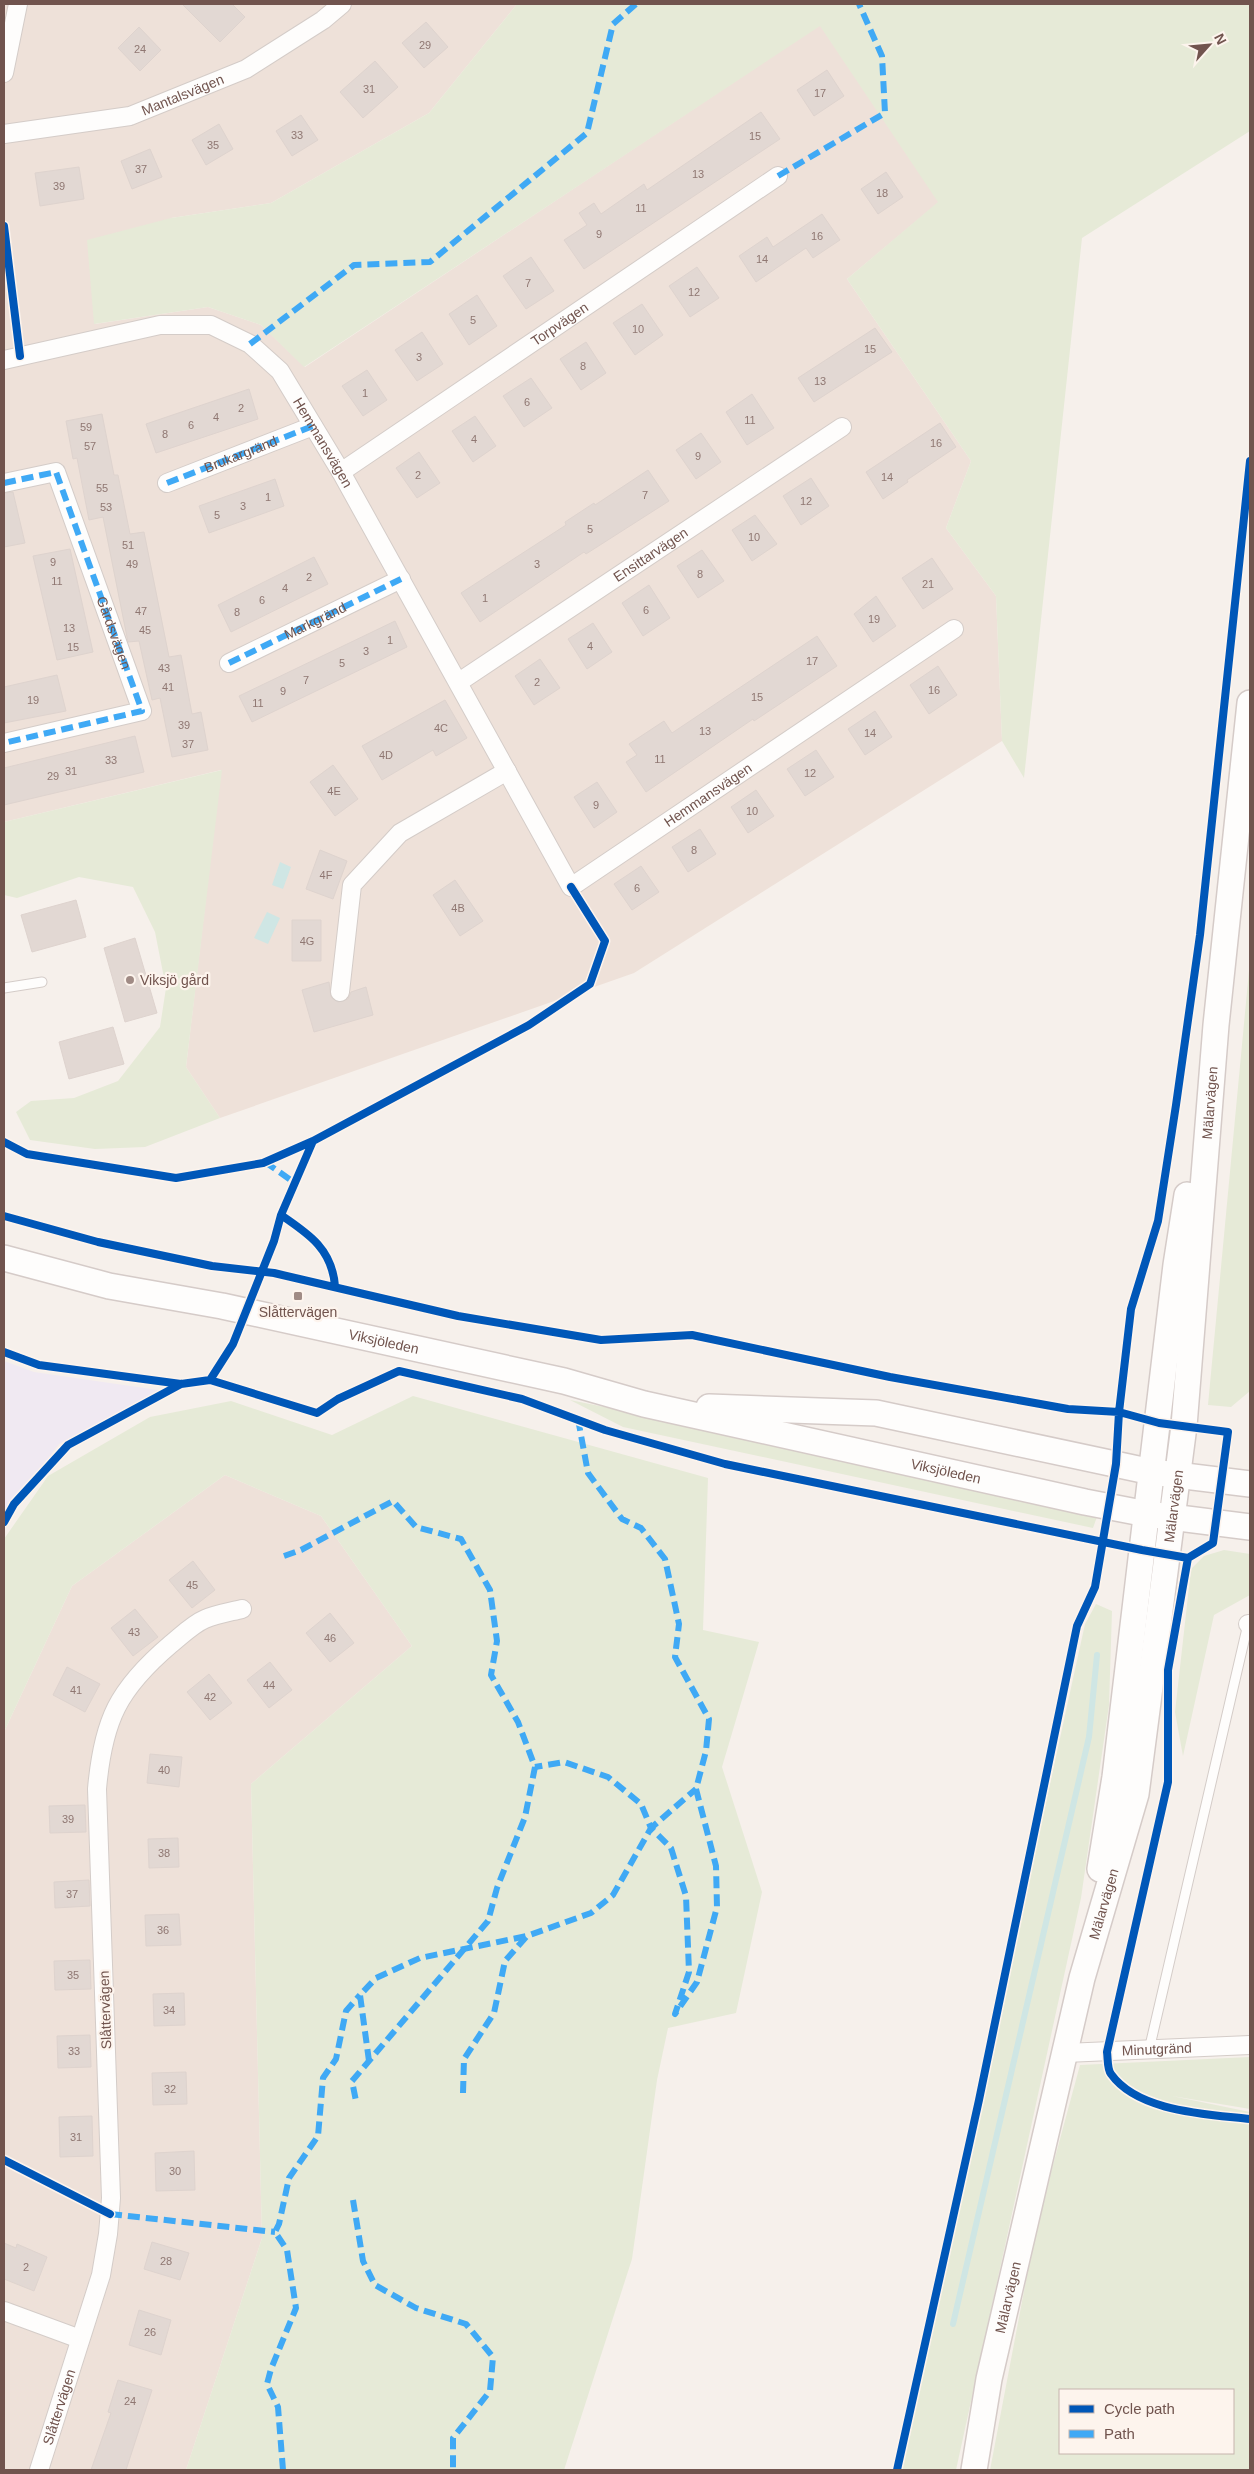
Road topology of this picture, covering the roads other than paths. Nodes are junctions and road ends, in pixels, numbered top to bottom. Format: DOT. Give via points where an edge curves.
graph roads {
  1 [pos="18,4"];
  2 [pos="342,4"];
  3 [pos="4,73"];
  4 [pos="4,134"];
  5 [pos="778,176"];
  6 [pos="4,360"];
  7 [pos="313,426"];
  8 [pos="842,427"];
  9 [pos="341,472"];
  10 [pos="167,482"];
  11 [pos="4,483"];
  12 [pos="401,579"];
  13 [pos="954,628"];
  14 [pos="229,662"];
  15 [pos="459,682"];
  16 [pos="1250,703"];
  17 [pos="4,743"];
  18 [pos="507,771"];
  19 [pos="42,982"];
  20 [pos="4,988"];
  21 [pos="340,992"];
  22 [pos="1216,1025"];
  23 [pos="4,1258"];
  24 [pos="644,1404"];
  25 [pos="1152,1472"];
  26 [pos="1177,1475"];
  27 [pos="1250,1484"];
  28 [pos="1159,1516"];
  29 [pos="1250,1527"];
  30 [pos="242,1609"];
  31 [pos="1249,1624"];
  32 [pos="1250,2045"];
  33 [pos="1148,2050"];
  34 [pos="1065,2054"];
  35 [pos="4,2311"];
  36 [pos="80,2339"];
  37 [pos="39,2470"];
  38 [pos="974,2470"];
  1 -- 3 [label="street"];
  2 -- 4 [label="street, Mantalsvägen" via="323,20 246,69 130,116"];
  5 -- 9 [label="street, Torpvägen"];
  6 -- 7 [label="street, Hemmansvägen" via="160,325 211,326 250,344 280,371"];
  7 -- 9 [label="street, Hemmansvägen"];
  7 -- 10 [label="street, Brukargränd"];
  8 -- 15 [label="street, Ensittarvägen"];
  9 -- 12 [label="street, Hemmansvägen"];
  11 -- 17 [label="street, Gårdsvägen" via="56,472 142,711"];
  12 -- 14 [label="street, Markgränd"];
  12 -- 15 [label="street, Hemmansvägen"];
  13 -- 18 [label="street, Hemmansvägen" via="571,887"];
  15 -- 18 [label="street, Hemmansvägen"];
  16 -- 22 [label="street, Mälarvägen"];
  18 -- 21 [label="street" via="400,833 352,885"];
  19 -- 20 [label="lane"];
  22 -- 25 [label="street, Mälarvägen" via="1176,1265"];
  22 -- 26 [label="street, Mälarvägen" via="1185,1417"];
  23 -- 24 [label="street, Viksjöleden" via="109,1286 222,1306 564,1381"];
  24 -- 25 [label="street, Viksjöleden" via="876,1413"];
  24 -- 28 [label="street, Viksjöleden"];
  25 -- 26 [label="street, Viksjöleden"];
  25 -- 28 [label="street, Mälarvägen"];
  26 -- 27 [label="street, Viksjöleden"];
  26 -- 28 [label="street, Mälarvägen"];
  28 -- 29 [label="street, Viksjöleden"];
  28 -- 34 [label="street, Mälarvägen" via="1136,1794 1082,1978"];
  30 -- 36 [label="street, Slåttervägen" via="204,1619 146,1665 122,1696 100,1750 97,1789 111,2198 101,2275"];
  31 -- 33 [label="lane"];
  32 -- 33 [label="street, Minutgränd"];
  33 -- 34 [label="street, Minutgränd"];
  34 -- 38 [label="street, Mälarvägen" via="989,2379"];
  35 -- 36 [label="street"];
  36 -- 37 [label="street, Slåttervägen"];
}
